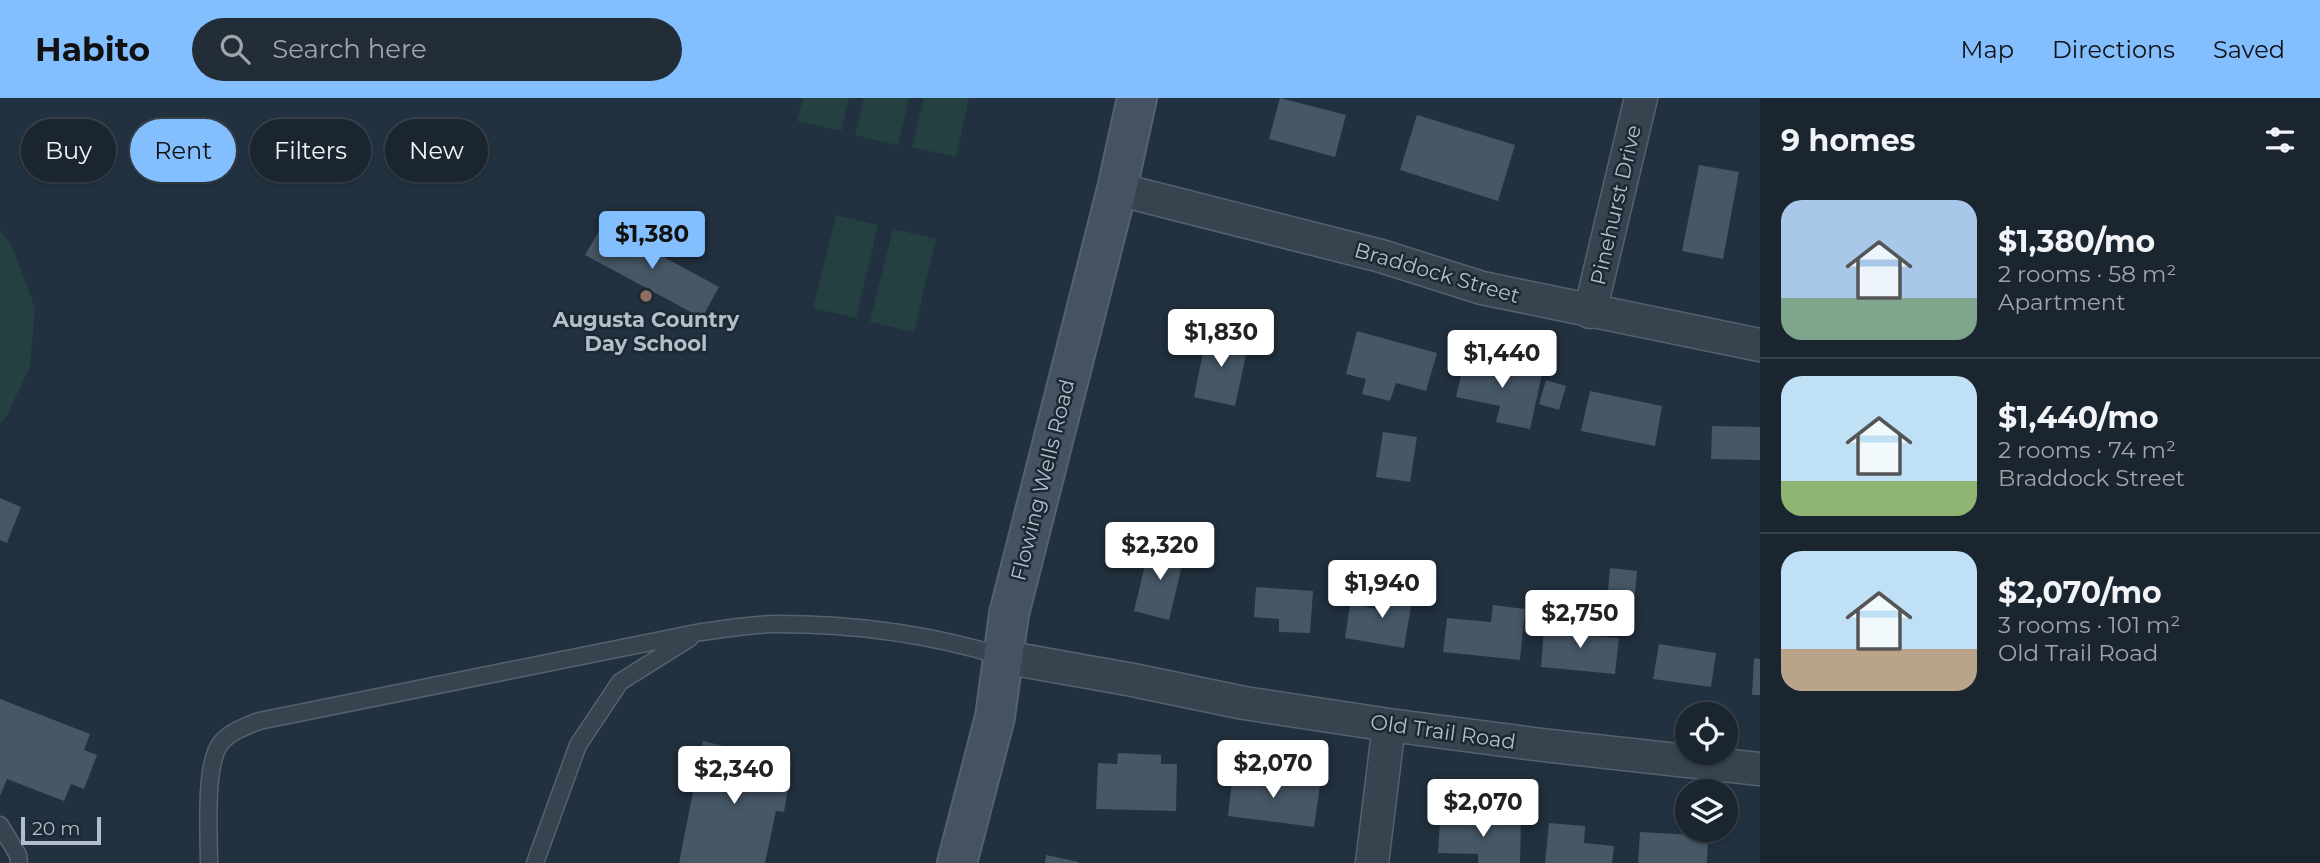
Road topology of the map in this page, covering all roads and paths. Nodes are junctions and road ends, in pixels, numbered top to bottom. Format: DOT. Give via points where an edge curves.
graph roads {
  1 [pos="1137,98"];
  2 [pos="1641,98"];
  3 [pos="1117,189"];
  4 [pos="1590,312"];
  5 [pos="1760,345"];
  6 [pos="701,632"];
  7 [pos="1003,657"];
  8 [pos="1389,725"];
  9 [pos="1760,769"];
  10 [pos="0,825"];
  11 [pos="19,863"];
  12 [pos="209,863"];
  13 [pos="535,863"];
  14 [pos="957,863"];
  15 [pos="1372,863"];
  1 -- 3 [label="main road, Flowing Wells Road"];
  2 -- 4 [label="street, Pinehurst Drive"];
  3 -- 4 [label="street, Braddock Street" via="1381,256 1482,288"];
  3 -- 7 [label="main road, Flowing Wells Road" via="1009,614"];
  4 -- 5 [label="street, Braddock Street"];
  6 -- 7 [label="lane" via="774,624 853,628 951,642"];
  6 -- 12 [label="lane" via="259,721 239,729 220,744 210,771"];
  6 -- 13 [label="lane" via="620,682 578,745"];
  7 -- 8 [label="street, Old Trail Road"];
  7 -- 14 [label="main road, Flowing Wells Road" via="995,717"];
  8 -- 9 [label="street, Old Trail Road"];
  8 -- 15 [label="street"];
  10 -- 11 [label="lane"];
}
